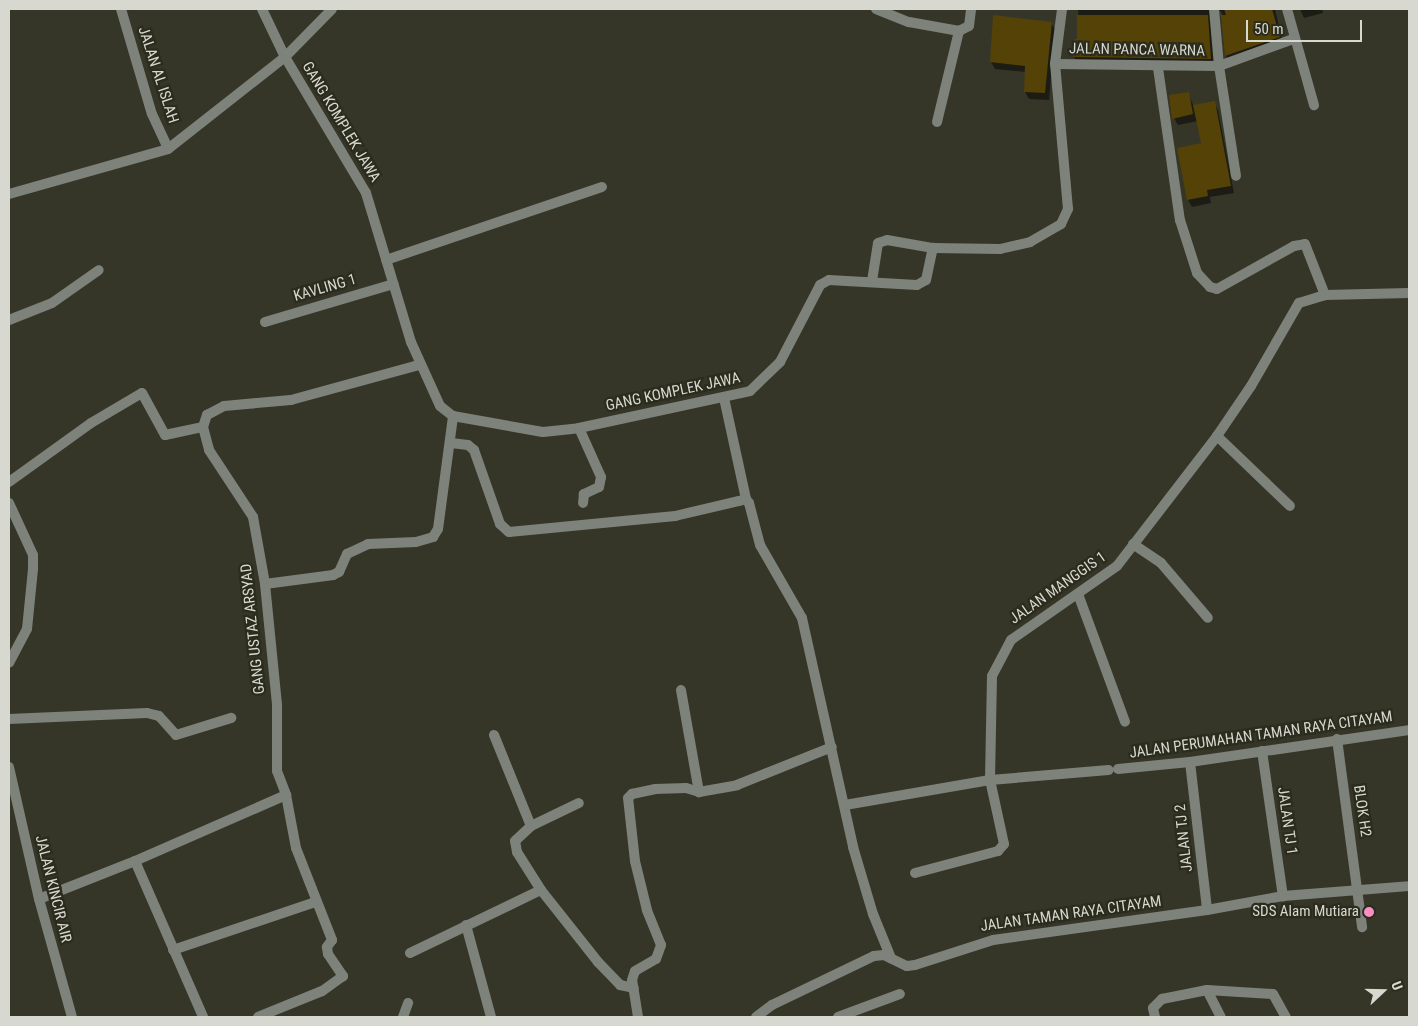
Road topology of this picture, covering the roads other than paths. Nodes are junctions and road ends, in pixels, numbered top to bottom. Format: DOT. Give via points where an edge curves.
graph roads {
  1 [pos="122,9"];
  2 [pos="262,9"];
  3 [pos="332,9"];
  4 [pos="876,9"];
  5 [pos="971,9"];
  6 [pos="1062,9"];
  7 [pos="1214,9"];
  8 [pos="1287,9"];
  9 [pos="960,31"];
  10 [pos="1293,38"];
  11 [pos="285,57"];
  12 [pos="1055,64"];
  13 [pos="1219,66"];
  14 [pos="1158,68"];
  15 [pos="1314,105"];
  16 [pos="937,122"];
  17 [pos="168,149"];
  18 [pos="1236,176"];
  19 [pos="602,187"];
  20 [pos="9,194"];
  21 [pos="933,248"];
  22 [pos="386,260"];
  23 [pos="99,270"];
  24 [pos="872,281"];
  25 [pos="393,284"];
  26 [pos="1409,293"];
  27 [pos="1325,295"];
  28 [pos="9,320"];
  29 [pos="265,322"];
  30 [pos="419,365"];
  31 [pos="724,398"];
  32 [pos="453,416"];
  33 [pos="204,427"];
  34 [pos="579,428"];
  35 [pos="1217,436"];
  36 [pos="450,443"];
  37 [pos="9,482"];
  38 [pos="746,499"];
  39 [pos="9,503"];
  40 [pos="583,503"];
  41 [pos="1290,506"];
  42 [pos="1133,544"];
  43 [pos="265,584"];
  44 [pos="1078,594"];
  45 [pos="1208,618"];
  46 [pos="9,663"];
  47 [pos="681,690"];
  48 [pos="231,718"];
  49 [pos="9,719"];
  50 [pos="1125,722"];
  51 [pos="1409,730"];
  52 [pos="494,736"];
  53 [pos="1337,739"];
  54 [pos="832,747"];
  55 [pos="1262,752"];
  56 [pos="1190,762"];
  57 [pos="9,767"];
  58 [pos="990,780"];
  59 [pos="699,792"];
  60 [pos="286,795"];
  61 [pos="579,803"];
  62 [pos="844,805"];
  63 [pos="532,826"];
  64 [pos="135,861"];
  65 [pos="915,873"];
  66 [pos="1409,886"];
  67 [pos="1358,887"];
  68 [pos="541,890"];
  69 [pos="1282,896"];
  70 [pos="39,899"];
  71 [pos="316,902"];
  72 [pos="1207,910"];
  73 [pos="466,925"];
  74 [pos="1362,926"];
  75 [pos="173,950"];
  76 [pos="410,953"];
  77 [pos="891,958"];
  78 [pos="634,988"];
  79 [pos="1207,990"];
  80 [pos="900,994"];
  81 [pos="408,1003"];
  82 [pos="72,1017"];
  83 [pos="203,1017"];
  84 [pos="258,1017"];
  85 [pos="403,1017"];
  86 [pos="492,1017"];
  87 [pos="638,1017"];
  88 [pos="756,1017"];
  89 [pos="838,1017"];
  90 [pos="1155,1017"];
  91 [pos="1221,1017"];
  92 [pos="1286,1017"];
  1 -- 17 [label="street, JALAN AL ISLAH" via="152,114"];
  2 -- 11 [label="street, GANG KOMPLEK JAWA"];
  3 -- 11 [label="street"];
  4 -- 9 [label="street" via="909,22"];
  5 -- 9 [label="street" via="969,26"];
  6 -- 12 [label="street"];
  7 -- 13 [label="street"];
  8 -- 10 [label="street"];
  9 -- 16 [label="street"];
  10 -- 13 [label="street, JALAN PANCA WARNA"];
  10 -- 15 [label="street"];
  11 -- 17 [label="street"];
  11 -- 22 [label="street, GANG KOMPLEK JAWA" via="366,193"];
  12 -- 14 [label="street, JALAN PANCA WARNA"];
  12 -- 21 [label="street" via="1068,209 1061,224 1030,242 1000,248"];
  13 -- 14 [label="street, JALAN PANCA WARNA"];
  13 -- 18 [label="street"];
  14 -- 27 [label="street" via="1180,220 1197,273 1210,287 1217,289 1294,246 1305,244"];
  17 -- 20 [label="street"];
  19 -- 22 [label="street"];
  21 -- 24 [label="street, GANG KOMPLEK JAWA" via="926,280 917,285"];
  21 -- 24 [label="street" via="887,240 878,242"];
  22 -- 25 [label="street, GANG KOMPLEK JAWA"];
  23 -- 28 [label="street" via="52,303"];
  24 -- 31 [label="street, GANG KOMPLEK JAWA" via="840,279 820,285 780,362 750,391"];
  25 -- 29 [label="street, KAVLING 1"];
  25 -- 30 [label="street, GANG KOMPLEK JAWA"];
  26 -- 27 [label="street, JALAN MANGGIS 1"];
  27 -- 35 [label="street, JALAN MANGGIS 1" via="1299,303 1251,386"];
  30 -- 32 [label="street, GANG KOMPLEK JAWA" via="440,406"];
  30 -- 33 [label="street" via="291,400 224,406 207,415"];
  31 -- 34 [label="street, GANG KOMPLEK JAWA"];
  31 -- 38 [label="street"];
  32 -- 34 [label="street, GANG KOMPLEK JAWA" via="532,431"];
  32 -- 36 [label="street"];
  33 -- 37 [label="street" via="165,435 142,393 90,423"];
  33 -- 43 [label="street, GANG USTAZ ARSYAD" via="209,450 253,517"];
  34 -- 40 [label="street" via="601,477 599,487 584,494"];
  35 -- 41 [label="street"];
  35 -- 42 [label="street, JALAN MANGGIS 1"];
  36 -- 38 [label="street" via="468,445 474,450 500,524 509,532 687,515"];
  36 -- 43 [label="street" via="438,529 433,537 425,541 363,546 347,554 339,572"];
  38 -- 54 [label="street" via="760,545 801,613"];
  39 -- 46 [label="street" via="33,555 33,569 27,629"];
  42 -- 44 [label="street, JALAN MANGGIS 1" via="1107,575"];
  42 -- 45 [label="street" via="1161,563"];
  43 -- 60 [label="street, GANG USTAZ ARSYAD" via="277,706 276,771"];
  44 -- 50 [label="street"];
  44 -- 58 [label="street, JALAN MANGGIS 1" via="1018,633 998,661 992,676"];
  47 -- 59 [label="street"];
  48 -- 49 [label="street" via="176,736 159,716 147,713"];
  51 -- 53 [label="street, JALAN PERUMAHAN TAMAN RAYA CITAYAM"];
  52 -- 63 [label="street"];
  53 -- 55 [label="street, JALAN PERUMAHAN TAMAN RAYA CITAYAM"];
  53 -- 67 [label="street, BLOK H2"];
  54 -- 59 [label="street" via="737,785"];
  54 -- 62 [label="street"];
  55 -- 56 [label="street, JALAN PERUMAHAN TAMAN RAYA CITAYAM"];
  55 -- 69 [label="street, JALAN TJ 1"];
  56 -- 58 [label="street, JALAN PERUMAHAN TAMAN RAYA CITAYAM"];
  56 -- 72 [label="street, JALAN TJ 2"];
  57 -- 70 [label="street, JALAN KINCIR AIR"];
  58 -- 62 [label="street, JALAN PERUMAHAN TAMAN RAYA CITAYAM"];
  58 -- 65 [label="street, JALAN MANGGIS 1" via="1004,844 998,851"];
  59 -- 78 [label="street" via="664,788 632,794 628,798 635,861 661,952 656,959 635,971"];
  60 -- 64 [label="street"];
  60 -- 71 [label="street, GANG USTAZ ARSYAD" via="295,844"];
  61 -- 63 [label="street"];
  62 -- 77 [label="street" via="873,914"];
  63 -- 68 [label="street" via="514,845"];
  64 -- 70 [label="street"];
  64 -- 75 [label="street"];
  66 -- 67 [label="street, JALAN TAMAN RAYA CITAYAM"];
  67 -- 69 [label="street, JALAN TAMAN RAYA CITAYAM"];
  67 -- 74 [label="street, BLOK H2"];
  68 -- 73 [label="street"];
  68 -- 78 [label="street" via="598,962 620,985"];
  69 -- 72 [label="street, JALAN TAMAN RAYA CITAYAM"];
  70 -- 82 [label="street, JALAN KINCIR AIR"];
  71 -- 75 [label="street"];
  71 -- 84 [label="street, GANG USTAZ ARSYAD" via="332,940 327,947 328,954 342,974 341,979 322,991"];
  72 -- 77 [label="street, JALAN TAMAN RAYA CITAYAM" via="993,940 915,965 907,966"];
  73 -- 76 [label="street"];
  73 -- 86 [label="street"];
  75 -- 83 [label="street"];
  77 -- 88 [label="street, JALAN TAMAN RAYA CITAYAM" via="874,956 772,1005"];
  78 -- 87 [label="street"];
  79 -- 90 [label="street" via="1162,999 1153,1008"];
  79 -- 91 [label="street"];
  79 -- 92 [label="street" via="1272,994"];
  80 -- 89 [label="street"];
  81 -- 85 [label="street"];
}
